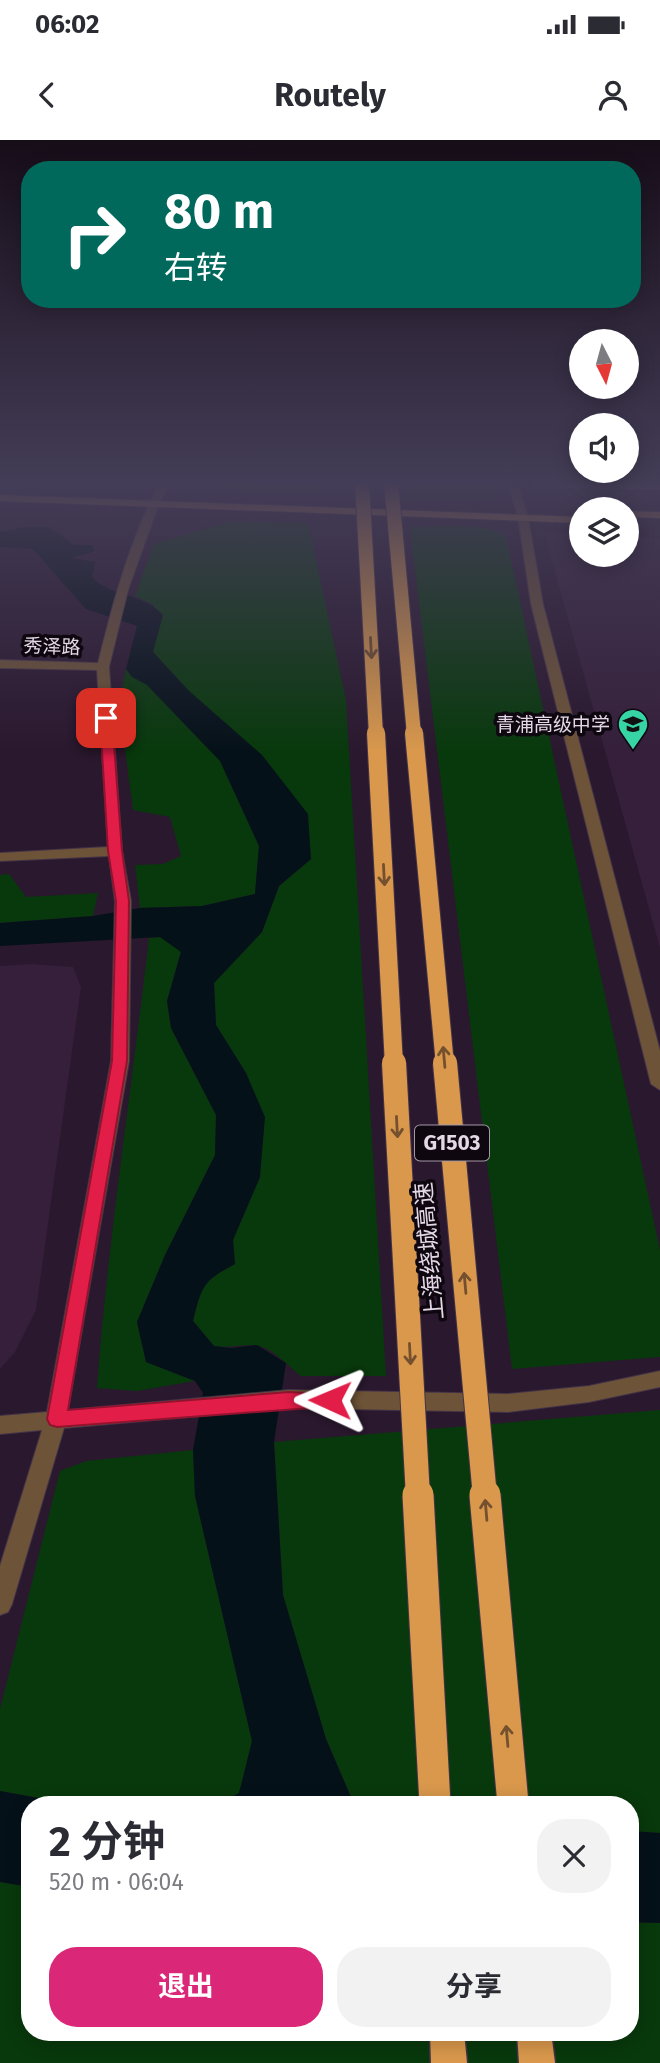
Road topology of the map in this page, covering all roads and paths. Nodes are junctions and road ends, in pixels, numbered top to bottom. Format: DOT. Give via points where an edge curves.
graph roads {
  1 [pos="129,572"];
  2 [pos="367,572"];
  3 [pos="399,572"];
  4 [pos="532,572"];
  5 [pos="0,664"];
  6 [pos="103,667"];
  7 [pos="115,851"];
  8 [pos="0,858"];
  9 [pos="660,1084"];
  10 [pos="660,1379"];
  11 [pos="57,1419"];
  12 [pos="0,1425"];
  13 [pos="0,1604"];
  14 [pos="435,1796"];
  15 [pos="512,1796"];
  16 [pos="448,2041"];
  17 [pos="535,2041"];
  18 [pos="449,2063"];
  19 [pos="537,2063"];
  1 -- 6 [label="street"];
  2 -- 14 [label="highway, 上海绕城高速 / G1503, one-way, bridge"];
  15 -- 3 [label="highway, 上海绕城高速 / G1503, one-way, bridge"];
  4 -- 9 [label="street"];
  5 -- 6 [label="street, 秀泽路"];
  6 -- 7 [label="street"];
  7 -- 8 [label="street"];
  7 -- 11 [label="street" via="123,946 118,1075"];
  10 -- 11 [label="street" via="589,1394 508,1403 289,1399"];
  11 -- 12 [label="street"];
  11 -- 13 [label="street"];
  16 -- 18 [label="highway"];
  17 -- 19 [label="highway"];
}
